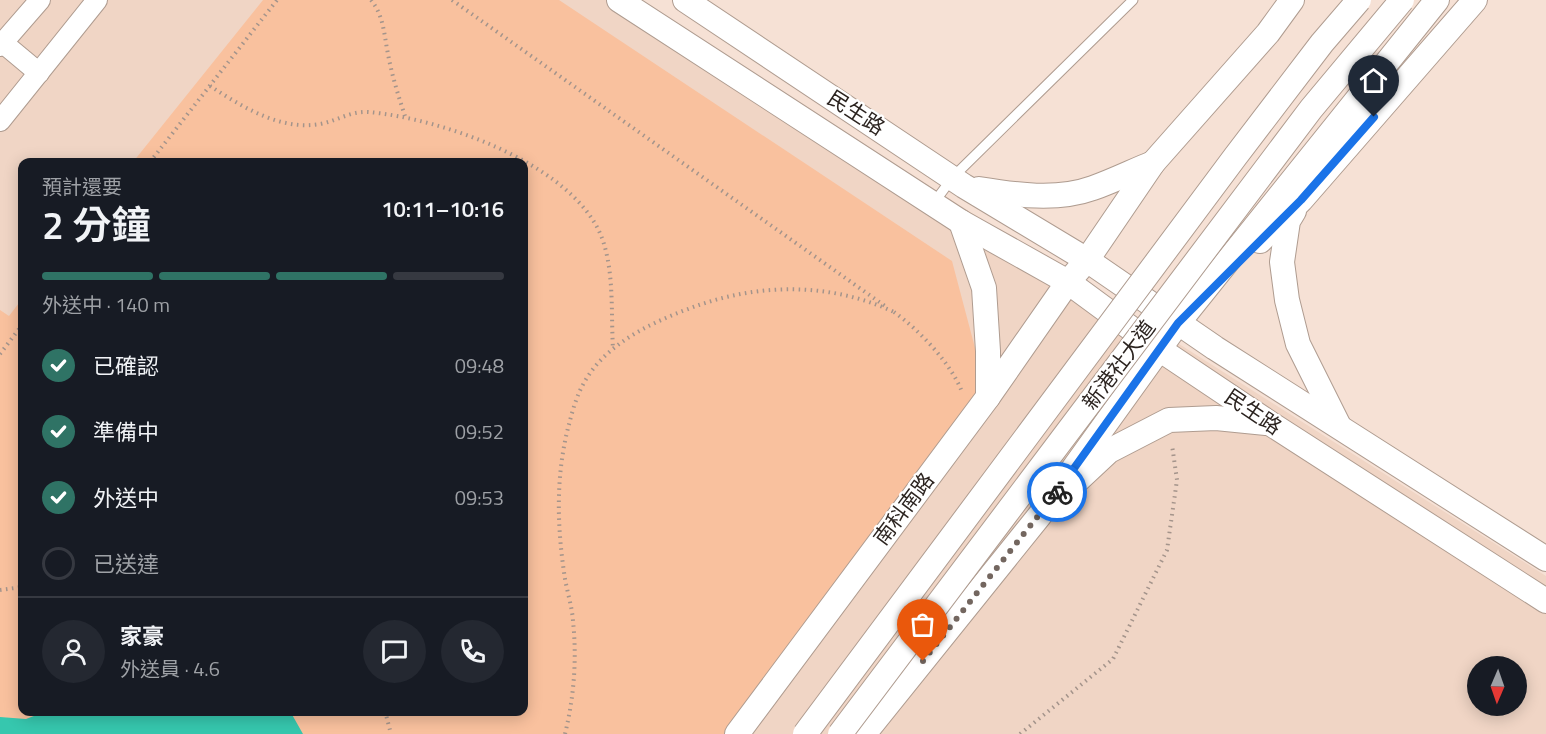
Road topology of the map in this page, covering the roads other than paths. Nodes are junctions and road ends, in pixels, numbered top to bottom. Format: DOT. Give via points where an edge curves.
graph roads {
  1 [pos="40,0"];
  2 [pos="97,0"];
  3 [pos="620,0"];
  4 [pos="685,0"];
  5 [pos="1133,0"];
  6 [pos="1292,0"];
  7 [pos="1300,0"];
  8 [pos="1359,0"];
  9 [pos="1402,0"];
  10 [pos="1437,0"];
  11 [pos="1475,0"];
  12 [pos="1268,33"];
  13 [pos="1,45"];
  14 [pos="39,73"];
  15 [pos="0,121"];
  16 [pos="1153,163"];
  17 [pos="958,182"];
  18 [pos="1301,200"];
  19 [pos="933,204"];
  20 [pos="961,222"];
  21 [pos="1087,260"];
  22 [pos="1068,282"];
  23 [pos="1178,323"];
  24 [pos="1159,349"];
  25 [pos="988,397"];
  26 [pos="1271,424"];
  27 [pos="1339,426"];
  28 [pos="1040,515"];
  29 [pos="1546,559"];
  30 [pos="1546,601"];
  31 [pos="737,734"];
  32 [pos="805,734"];
  33 [pos="840,734"];
  34 [pos="864,734"];
  1 -- 13 [label="street"];
  2 -- 14 [label="street"];
  3 -- 19 [label="street, 民生路"];
  4 -- 17 [label="street, 民生路"];
  5 -- 17 [label="lane"];
  6 -- 12 [label="street"];
  7 -- 12 [label="street"];
  8 -- 32 [label="street, 新港社大道, bridge" via="1221,176"];
  9 -- 33 [label="street, 新港社大道, bridge" via="1311,109"];
  10 -- 23 [label="street"];
  11 -- 18 [label="street, 新港社大道"];
  12 -- 16 [label="street"];
  13 -- 14 [label="street"];
  14 -- 15 [label="street"];
  16 -- 17 [label="street" via="1091,189 1065,195 1018,196"];
  16 -- 21 [label="street"];
  17 -- 19 [label="lane"];
  17 -- 21 [label="street, 民生路"];
  18 -- 23 [label="street, 新港社大道"];
  18 -- 27 [label="street" via="1288,221 1282,262 1287,300 1298,344"];
  19 -- 20 [label="street, 民生路"];
  20 -- 22 [label="street, 民生路"];
  20 -- 25 [label="street" via="984,288"];
  21 -- 22 [label="street"];
  21 -- 23 [label="street, 民生路"];
  22 -- 24 [label="street, 民生路"];
  22 -- 25 [label="street, 南科南路"];
  23 -- 24 [label="street"];
  23 -- 27 [label="street, 民生路"];
  24 -- 26 [label="street, 民生路"];
  24 -- 28 [label="street"];
  25 -- 31 [label="street, 南科南路"];
  26 -- 28 [label="street" via="1216,418 1169,420 1109,451"];
  26 -- 30 [label="street, 民生路"];
  27 -- 29 [label="street, 民生路"];
  28 -- 34 [label="street"];
}
